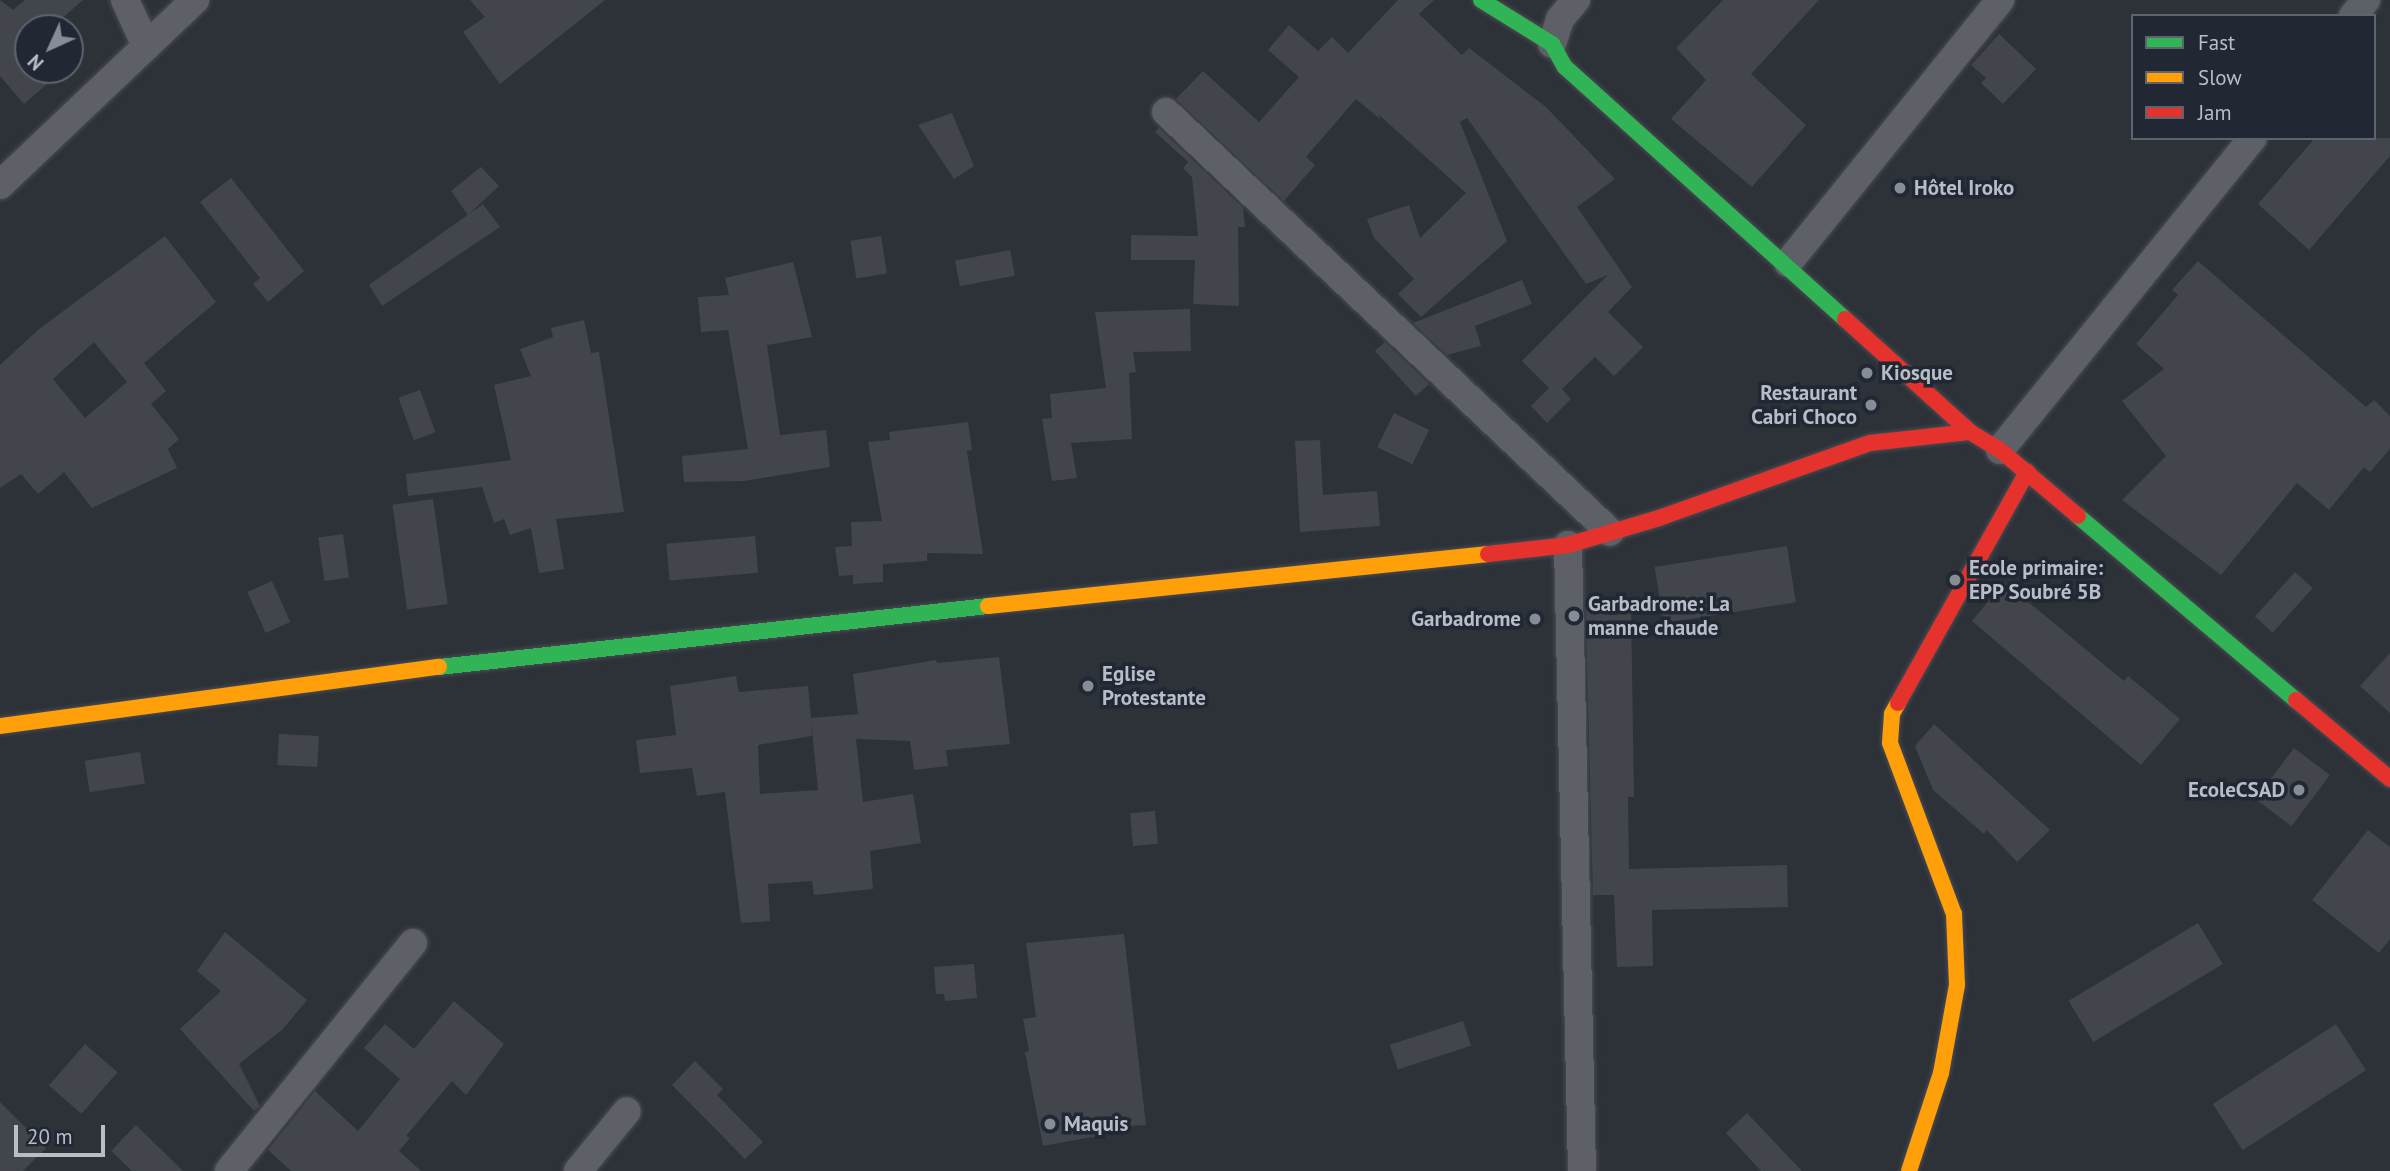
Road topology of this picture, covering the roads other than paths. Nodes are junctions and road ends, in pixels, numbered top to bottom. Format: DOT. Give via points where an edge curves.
graph roads {
  1 [pos="125,0"];
  2 [pos="195,0"];
  3 [pos="1481,0"];
  4 [pos="1576,0"];
  5 [pos="2000,0"];
  6 [pos="2366,0"];
  7 [pos="2355,14"];
  8 [pos="1552,44"];
  9 [pos="146,46"];
  10 [pos="1166,112"];
  11 [pos="2251,140"];
  12 [pos="0,185"];
  13 [pos="1788,263"];
  14 [pos="1970,432"];
  15 [pos="2000,450"];
  16 [pos="2027,472"];
  17 [pos="1610,533"];
  18 [pos="1568,545"];
  19 [pos="0,726"];
  20 [pos="2390,779"];
  21 [pos="413,943"];
  22 [pos="627,1111"];
  23 [pos="235,1169"];
  24 [pos="578,1171"];
  25 [pos="1582,1171"];
  26 [pos="1909,1171"];
  1 -- 9 [label="street"];
  2 -- 9 [label="street"];
  3 -- 8 [label="street"];
  4 -- 8 [label="street" via="1560,19"];
  5 -- 13 [label="street"];
  6 -- 7 [label="street"];
  8 -- 13 [label="street" via="1565,67"];
  9 -- 12 [label="street"];
  10 -- 17 [label="street"];
  11 -- 15 [label="street"];
  13 -- 14 [label="street"];
  14 -- 15 [label="street"];
  14 -- 17 [label="street" via="1870,443"];
  15 -- 16 [label="street"];
  16 -- 20 [label="street"];
  16 -- 26 [label="street" via="1892,714 1890,743 1954,914 1957,985 1941,1073"];
  17 -- 18 [label="street"];
  18 -- 19 [label="street" via="519,656"];
  18 -- 25 [label="street"];
  21 -- 23 [label="street"];
  22 -- 24 [label="street"];
}
